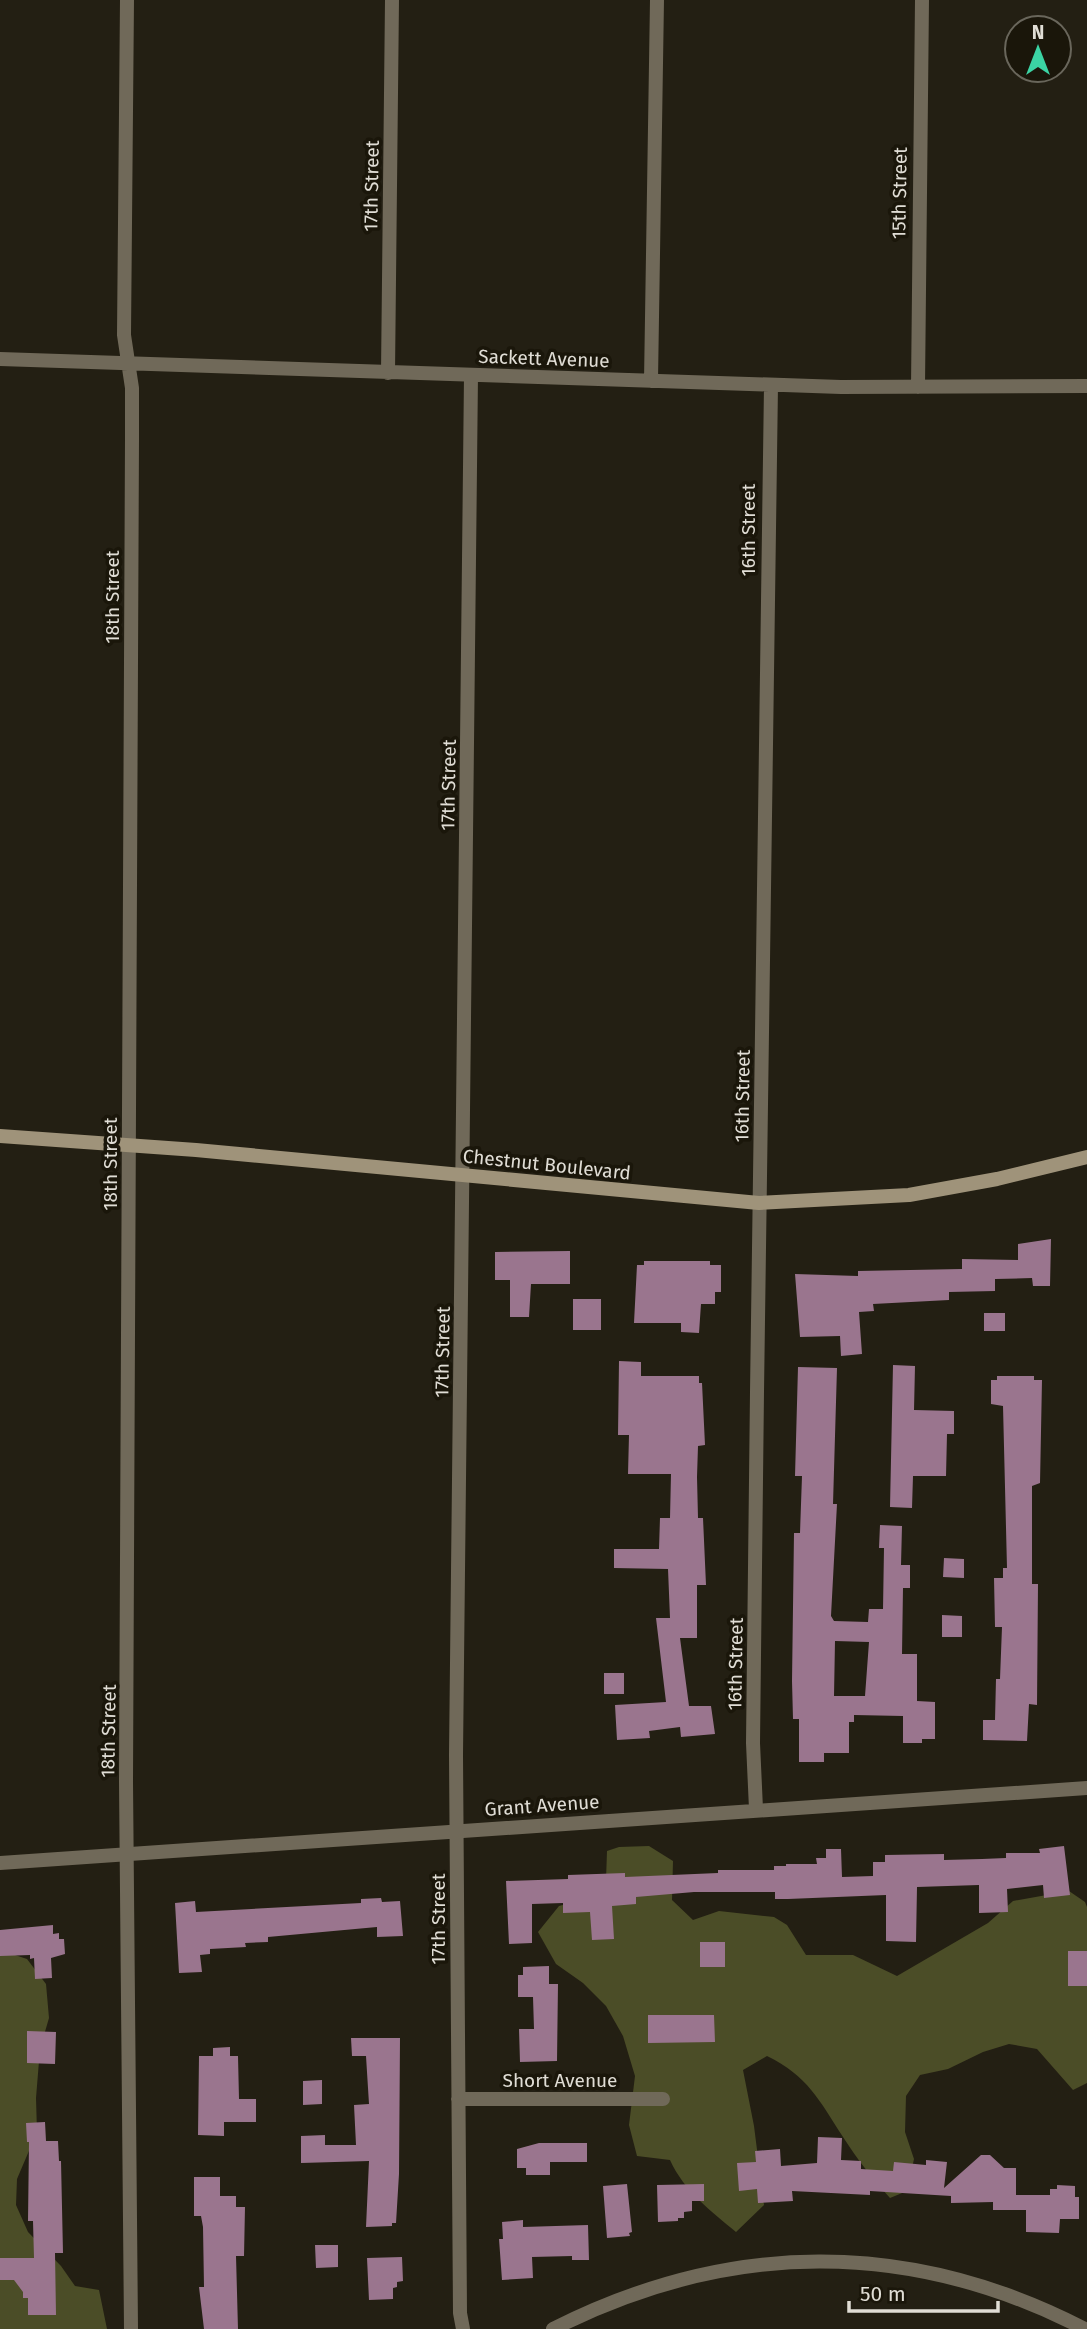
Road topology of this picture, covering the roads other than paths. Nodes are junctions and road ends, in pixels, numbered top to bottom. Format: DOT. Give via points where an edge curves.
graph roads {
  1 [pos="127,0"];
  2 [pos="392,0"];
  3 [pos="657,0"];
  4 [pos="922,0"];
  5 [pos="0,359"];
  6 [pos="127,363"];
  7 [pos="388,373"];
  8 [pos="471,375"];
  9 [pos="651,381"];
  10 [pos="771,385"];
  11 [pos="1087,386"];
  12 [pos="918,387"];
  13 [pos="0,1136"];
  14 [pos="130,1144"];
  15 [pos="1087,1157"];
  16 [pos="464,1175"];
  17 [pos="760,1203"];
  18 [pos="1087,1787"];
  19 [pos="756,1809"];
  20 [pos="457,1831"];
  21 [pos="127,1853"];
  22 [pos="0,1863"];
  23 [pos="458,2099"];
  24 [pos="663,2099"];
  25 [pos="131,2329"];
  26 [pos="463,2329"];
  27 [pos="553,2329"];
  28 [pos="1085,2329"];
  1 -- 6 [label="street, 18th Street"];
  2 -- 7 [label="street, 17th Street"];
  3 -- 9 [label="street"];
  4 -- 12 [label="street, 15th Street"];
  5 -- 6 [label="street, Sackett Avenue"];
  6 -- 7 [label="street, Sackett Avenue"];
  6 -- 14 [label="street, 18th Street" via="132,388"];
  7 -- 8 [label="street, Sackett Avenue"];
  8 -- 9 [label="street, Sackett Avenue"];
  8 -- 16 [label="street, 17th Street"];
  9 -- 10 [label="street, Sackett Avenue"];
  10 -- 12 [label="street, Sackett Avenue"];
  10 -- 17 [label="street, 16th Street"];
  11 -- 12 [label="street, Sackett Avenue"];
  13 -- 14 [label="street, Chestnut Boulevard"];
  14 -- 16 [label="street, Chestnut Boulevard"];
  14 -- 21 [label="street, 18th Street"];
  15 -- 17 [label="street, Chestnut Boulevard" via="909,1195"];
  16 -- 17 [label="street, Chestnut Boulevard"];
  16 -- 20 [label="street, 17th Street"];
  17 -- 19 [label="street, 16th Street"];
  18 -- 19 [label="street, Grant Avenue"];
  19 -- 20 [label="street, Grant Avenue"];
  20 -- 21 [label="street, Grant Avenue"];
  20 -- 23 [label="street, 17th Street"];
  21 -- 22 [label="street, Grant Avenue"];
  21 -- 25 [label="street, 18th Street"];
  23 -- 24 [label="street, Short Avenue"];
  23 -- 26 [label="street, 17th Street"];
  27 -- 28 [label="street" via="602,2305 680,2278 751,2266 835,2261 895,2267 974,2284"];
}
